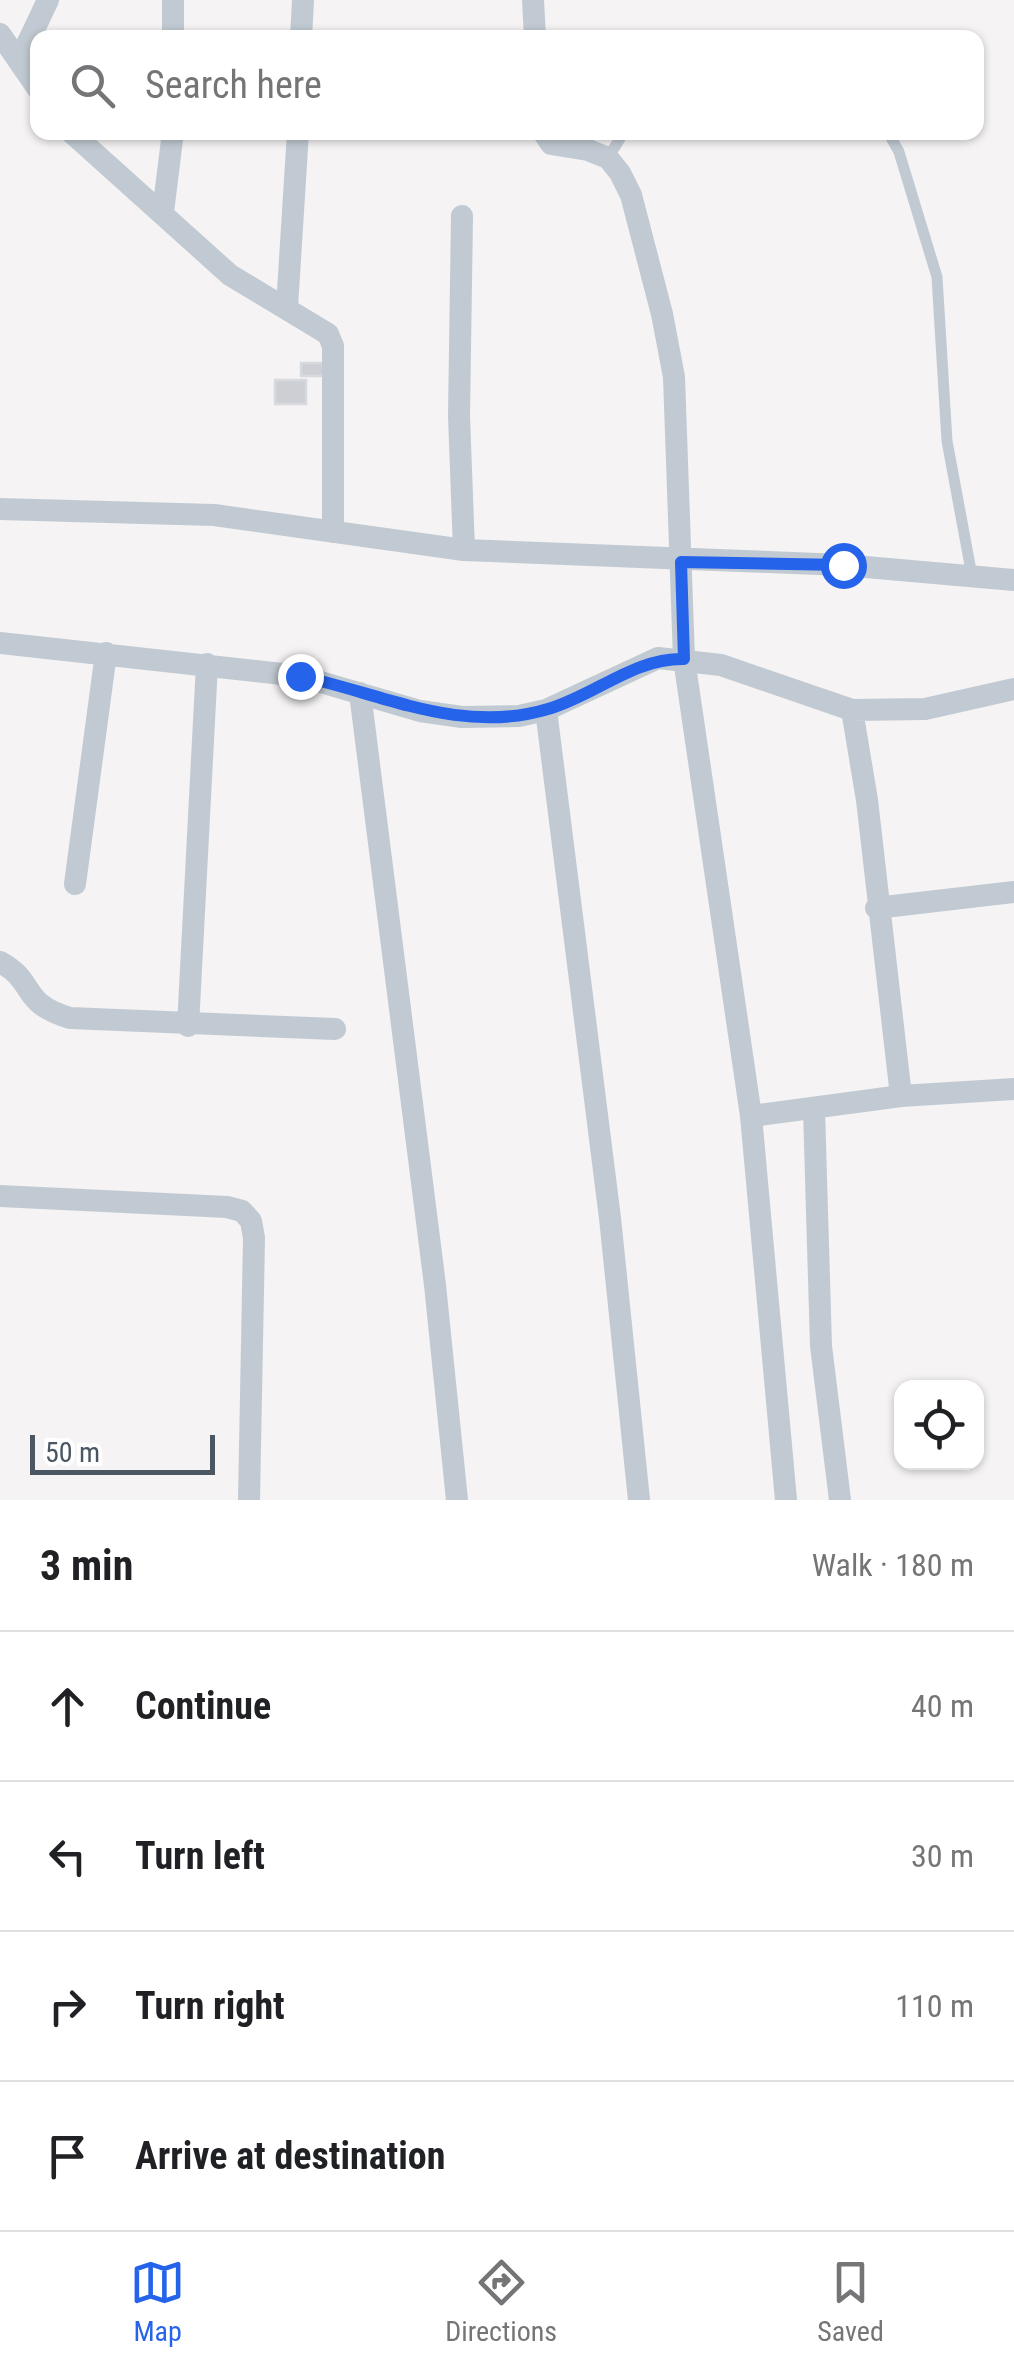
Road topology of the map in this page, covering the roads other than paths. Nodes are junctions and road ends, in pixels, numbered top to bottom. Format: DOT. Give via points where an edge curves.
graph roads {
  1 [pos="48,0"];
  2 [pos="173,0"];
  3 [pos="302,0"];
  4 [pos="533,0"];
  5 [pos="34,30"];
  6 [pos="173,30"];
  7 [pos="301,30"];
  8 [pos="535,30"];
  9 [pos="0,34"];
  10 [pos="30,38"];
  11 [pos="20,59"];
  12 [pos="30,76"];
  13 [pos="80,140"];
  14 [pos="172,140"];
  15 [pos="297,140"];
  16 [pos="548,140"];
  17 [pos="619,140"];
  18 [pos="892,140"];
  19 [pos="608,158"];
  20 [pos="163,212"];
  21 [pos="462,216"];
  22 [pos="287,306"];
  23 [pos="0,509"];
  24 [pos="332,532"];
  25 [pos="464,550"];
  26 [pos="681,562"];
  27 [pos="972,576"];
  28 [pos="1014,580"];
  29 [pos="0,643"];
  30 [pos="106,654"];
  31 [pos="684,659"];
  32 [pos="207,664"];
  33 [pos="1014,689"];
  34 [pos="360,693"];
  35 [pos="546,710"];
  36 [pos="852,710"];
  37 [pos="75,884"];
  38 [pos="1014,892"];
  39 [pos="876,908"];
  40 [pos="0,962"];
  41 [pos="188,1026"];
  42 [pos="335,1029"];
  43 [pos="1014,1090"];
  44 [pos="901,1096"];
  45 [pos="814,1110"];
  46 [pos="750,1116"];
  47 [pos="0,1196"];
  48 [pos="249,1500"];
  49 [pos="456,1500"];
  50 [pos="638,1500"];
  51 [pos="786,1500"];
  52 [pos="840,1500"];
  1 -- 5 [label="street"];
  2 -- 6 [label="street"];
  3 -- 7 [label="street"];
  4 -- 8 [label="street"];
  9 -- 11 [label="street"];
  10 -- 11 [label="street"];
  11 -- 12 [label="street"];
  13 -- 20 [label="street"];
  14 -- 20 [label="street"];
  15 -- 22 [label="street"];
  16 -- 19 [label="street"];
  17 -- 19 [label="lane"];
  18 -- 27 [label="lane" via="936,277 947,441"];
  19 -- 26 [label="street" via="631,194 674,377"];
  20 -- 22 [label="street" via="230,275"];
  21 -- 25 [label="street"];
  22 -- 24 [label="street" via="328,334 332,346"];
  23 -- 24 [label="street" via="214,514"];
  24 -- 25 [label="street"];
  25 -- 26 [label="street"];
  26 -- 27 [label="street"];
  26 -- 31 [label="street"];
  27 -- 28 [label="street"];
  29 -- 30 [label="street"];
  30 -- 32 [label="street"];
  30 -- 37 [label="street"];
  31 -- 35 [label="street" via="658,658"];
  31 -- 36 [label="street"];
  31 -- 46 [label="street"];
  32 -- 34 [label="street" via="300,676"];
  32 -- 41 [label="street"];
  33 -- 36 [label="street" via="926,708"];
  34 -- 35 [label="street" via="462,717"];
  34 -- 49 [label="street"];
  35 -- 50 [label="street"];
  36 -- 39 [label="street"];
  38 -- 39 [label="street"];
  39 -- 44 [label="street"];
  40 -- 41 [label="street" via="14,970 42,1009 70,1018"];
  41 -- 42 [label="street"];
  43 -- 44 [label="street"];
  44 -- 45 [label="street"];
  45 -- 46 [label="street"];
  45 -- 52 [label="street" via="821,1346"];
  46 -- 51 [label="street"];
  47 -- 48 [label="street" via="227,1207 251,1220"];
}
